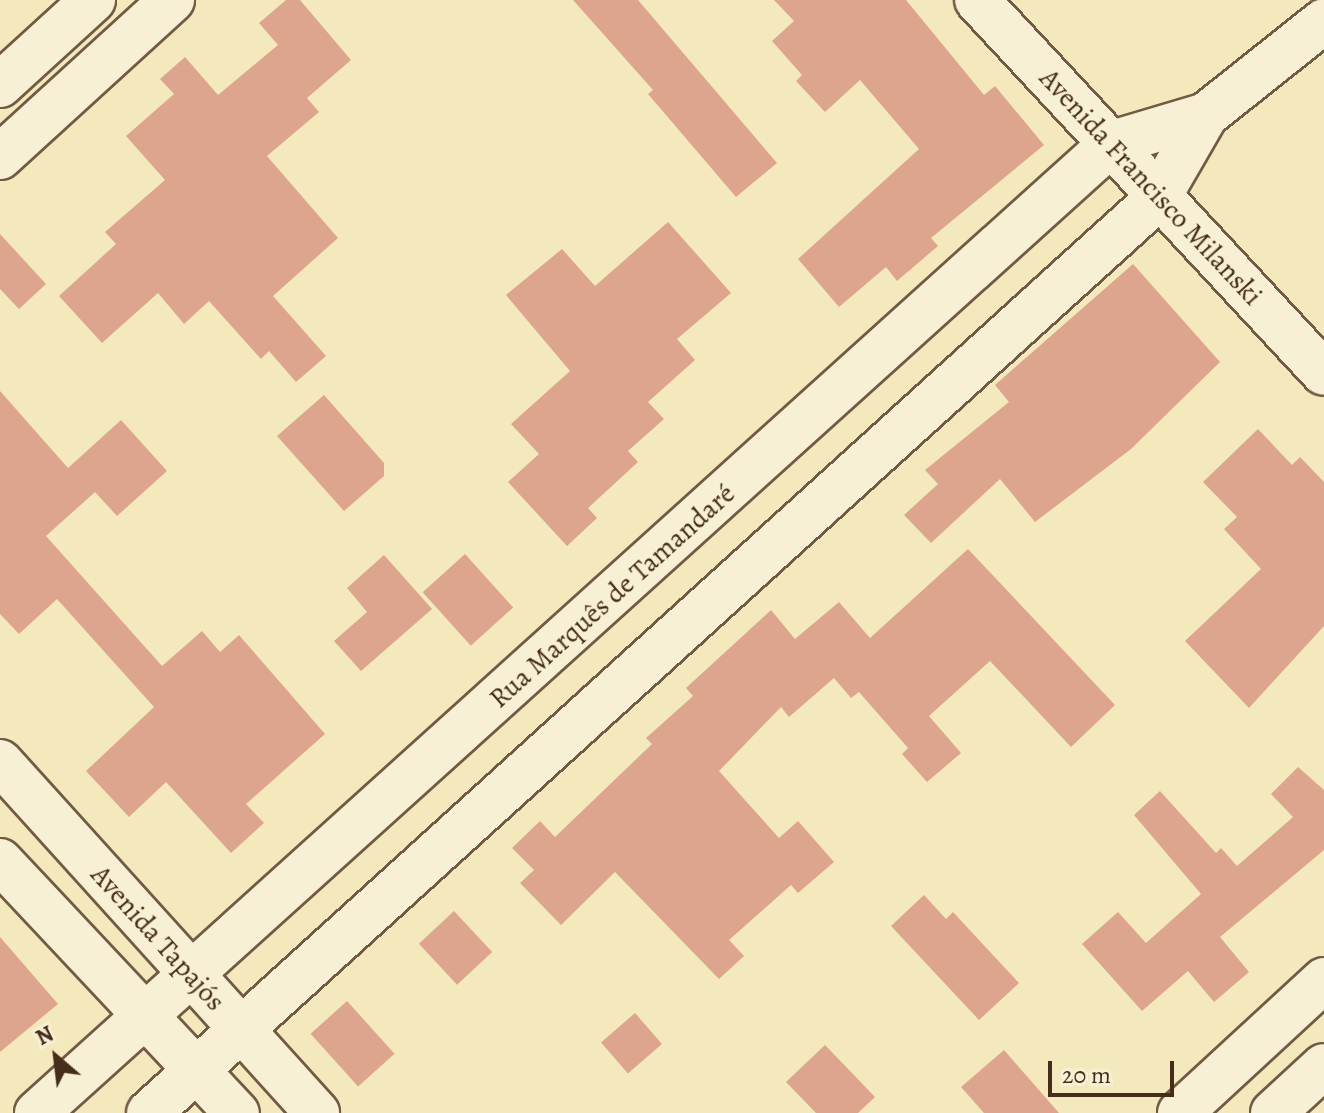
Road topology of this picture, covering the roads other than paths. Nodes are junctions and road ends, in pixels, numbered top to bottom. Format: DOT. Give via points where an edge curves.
graph roads {
  1 [pos="93,0"];
  2 [pos="172,0"];
  3 [pos="977,0"];
  4 [pos="1324,21"];
  5 [pos="0,85"];
  6 [pos="1206,115"];
  7 [pos="1112,143"];
  8 [pos="0,157"];
  9 [pos="1158,198"];
  10 [pos="1324,373"];
  11 [pos="0,762"];
  12 [pos="0,861"];
  13 [pos="192,975"];
  14 [pos="1324,980"];
  15 [pos="144,1018"];
  16 [pos="240,1029"];
  17 [pos="1324,1066"];
  18 [pos="195,1070"];
  19 [pos="37,1113"];
  20 [pos="149,1113"];
  21 [pos="237,1113"];
  22 [pos="317,1113"];
  23 [pos="1180,1113"];
  24 [pos="1273,1113"];
  1 -- 5 [label="street"];
  2 -- 8 [label="street"];
  3 -- 7 [label="street, Avenida Francisco Milanski"];
  4 -- 6 [label="street, Rua Marquês de Tamandaré"];
  6 -- 7 [label="street, Rua Marquês de Tamandaré"];
  6 -- 9 [label="street, Rua Marquês de Tamandaré"];
  7 -- 9 [label="street, Avenida Francisco Milanski"];
  7 -- 13 [label="street, Rua Marquês de Tamandaré"];
  9 -- 10 [label="street, Avenida Francisco Milanski"];
  9 -- 16 [label="street, Rua Marquês de Tamandaré"];
  11 -- 13 [label="street, Avenida Tapajós"];
  12 -- 15 [label="street"];
  13 -- 15 [label="street, Rua Marquês de Tamandaré"];
  13 -- 16 [label="street, Avenida Tapajós"];
  14 -- 23 [label="street"];
  15 -- 18 [label="street"];
  15 -- 19 [label="street, Rua Marquês de Tamandaré"];
  16 -- 18 [label="street, Rua Marquês de Tamandaré"];
  16 -- 22 [label="street, Avenida Tapajós"];
  17 -- 24 [label="street"];
  18 -- 20 [label="street, Rua Marquês de Tamandaré"];
  18 -- 21 [label="street"];
}
